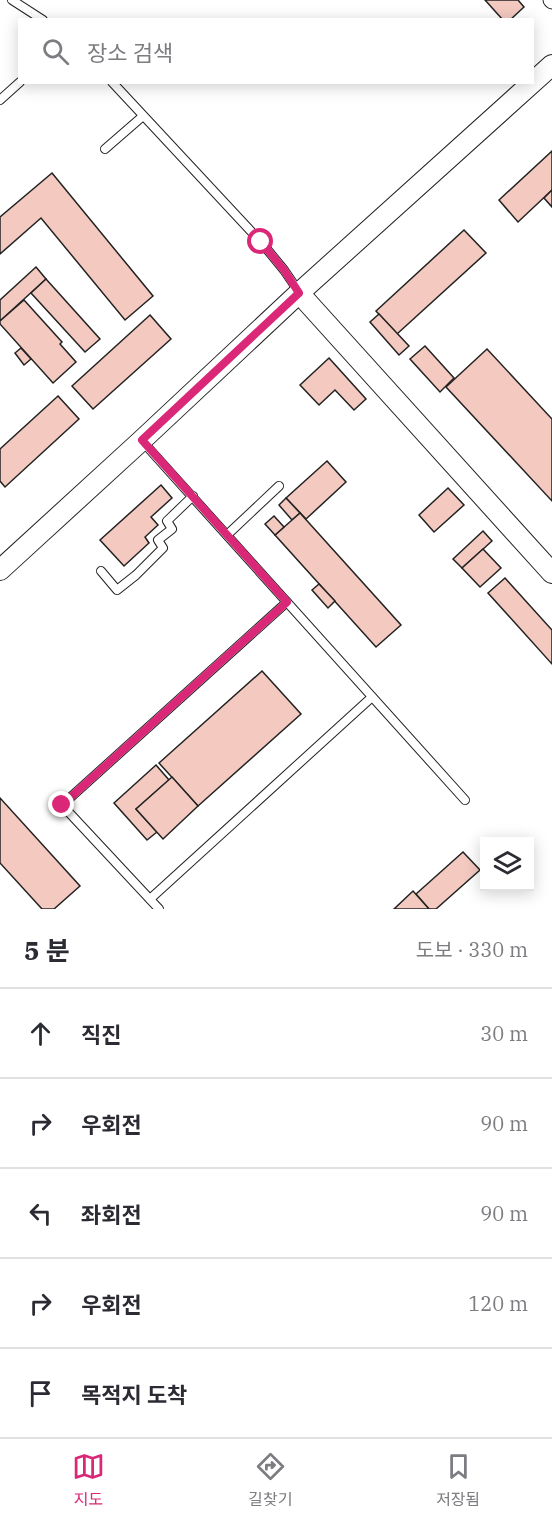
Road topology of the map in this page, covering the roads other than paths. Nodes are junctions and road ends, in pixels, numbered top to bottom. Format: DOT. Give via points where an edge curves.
graph roads {
  1 [pos="12,0"];
  2 [pos="40,18"];
  3 [pos="552,65"];
  4 [pos="534,81"];
  5 [pos="18,84"];
  6 [pos="114,84"];
  7 [pos="531,84"];
  8 [pos="0,100"];
  9 [pos="143,116"];
  10 [pos="105,149"];
  11 [pos="299,293"];
  12 [pos="142,440"];
  13 [pos="279,486"];
  14 [pos="194,496"];
  15 [pos="227,534"];
  16 [pos="0,570"];
  17 [pos="101,571"];
  18 [pos="552,573"];
  19 [pos="287,602"];
  20 [pos="372,697"];
  21 [pos="465,800"];
  22 [pos="150,899"];
  23 [pos="159,909"];
  1 -- 2 [label="lane"];
  3 -- 4 [label="street"];
  5 -- 8 [label="lane"];
  6 -- 9 [label="lane"];
  7 -- 11 [label="street"];
  9 -- 10 [label="lane"];
  9 -- 11 [label="lane" via="261,242"];
  11 -- 12 [label="street"];
  11 -- 18 [label="street"];
  12 -- 14 [label="lane"];
  12 -- 16 [label="street"];
  13 -- 15 [label="lane"];
  14 -- 15 [label="lane"];
  14 -- 17 [label="lane" via="167,521 172,529 158,540 163,548 136,575 117,590"];
  15 -- 19 [label="lane"];
  19 -- 20 [label="lane"];
  19 -- 22 [label="lane" via="62,805"];
  20 -- 21 [label="lane"];
  20 -- 22 [label="lane"];
  22 -- 23 [label="lane"];
}
